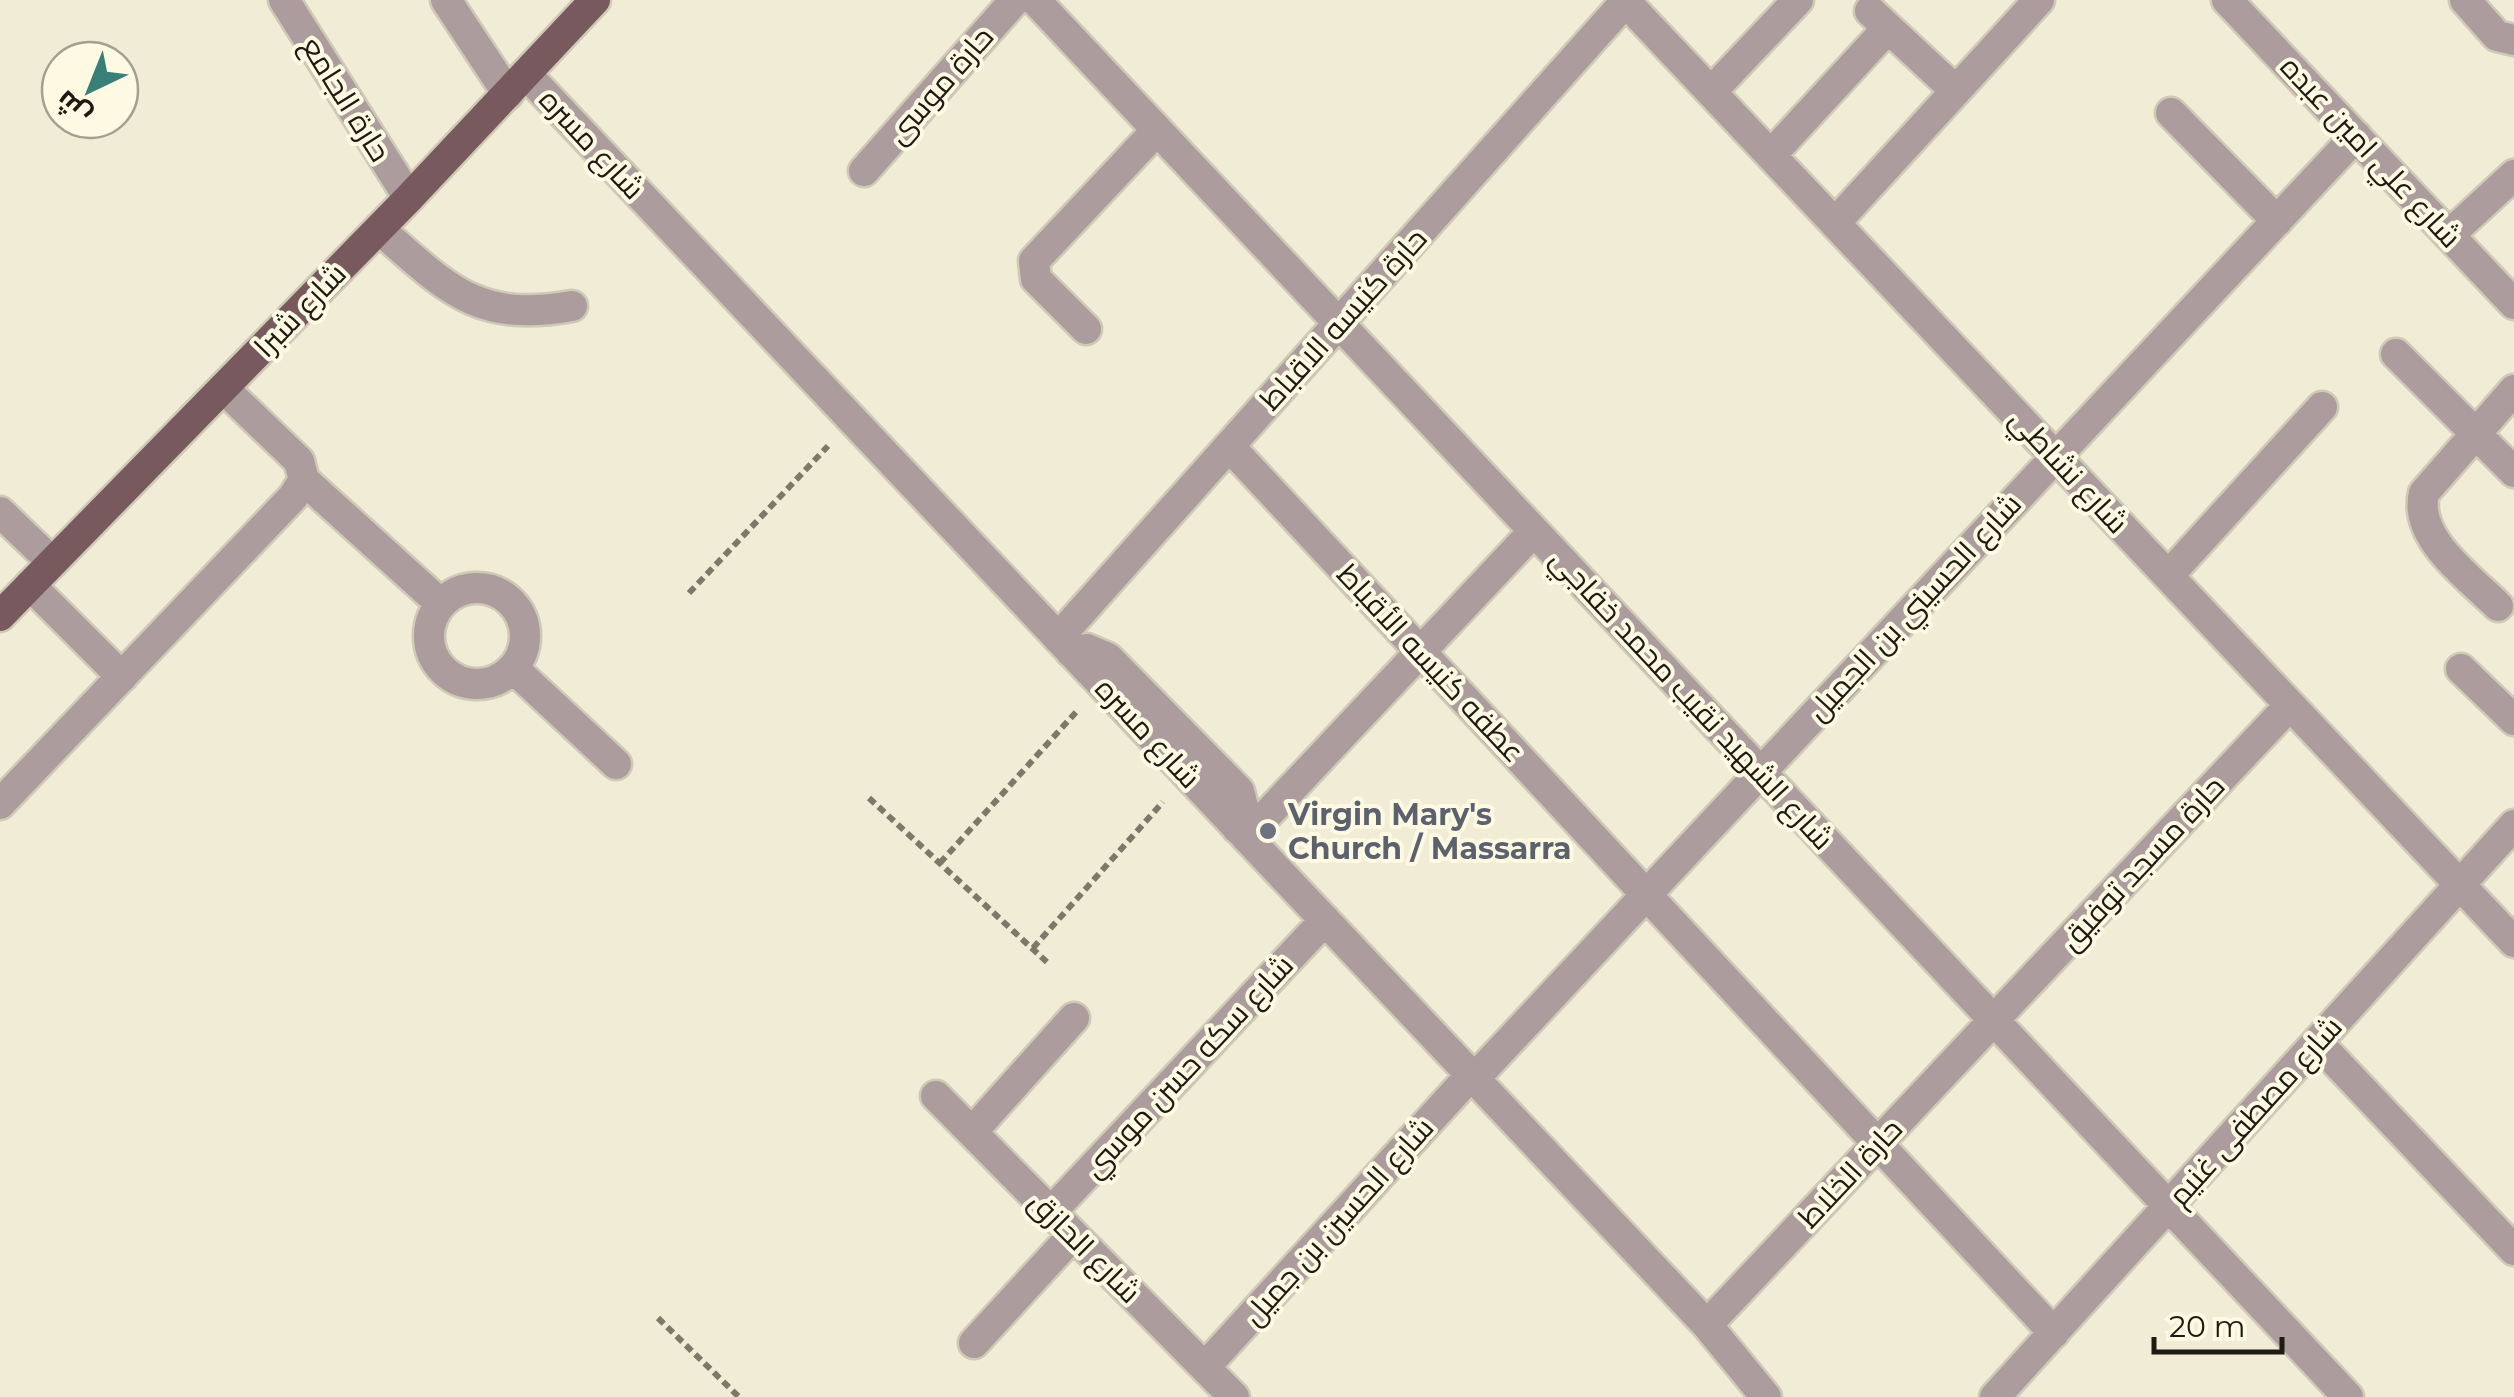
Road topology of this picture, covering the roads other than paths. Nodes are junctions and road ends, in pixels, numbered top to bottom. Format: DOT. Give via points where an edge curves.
graph roads {
  1 [pos="284,0"];
  2 [pos="446,0"];
  3 [pos="596,0"];
  4 [pos="1015,0"];
  5 [pos="1035,0"];
  6 [pos="1626,0"];
  7 [pos="1798,0"];
  8 [pos="2039,0"];
  9 [pos="2228,0"];
  10 [pos="2465,0"];
  11 [pos="2514,40"];
  12 [pos="517,84"];
  13 [pos="1956,91"];
  14 [pos="1711,92"];
  15 [pos="2170,113"];
  16 [pos="1157,130"];
  17 [pos="2356,136"];
  18 [pos="1771,155"];
  19 [pos="864,170"];
  20 [pos="2514,175"];
  21 [pos="409,198"];
  22 [pos="2276,221"];
  23 [pos="1835,223"];
  24 [pos="379,229"];
  25 [pos="2449,235"];
  26 [pos="2514,304"];
  27 [pos="572,306"];
  28 [pos="1339,324"];
  29 [pos="1086,329"];
  30 [pos="2396,354"];
  31 [pos="223,388"];
  32 [pos="2514,390"];
  33 [pos="2322,407"];
  34 [pos="2476,434"];
  35 [pos="1229,446"];
  36 [pos="2056,457"];
  37 [pos="2514,472"];
  38 [pos="304,480"];
  39 [pos="0,512"];
  40 [pos="1534,531"];
  41 [pos="52,562"];
  42 [pos="2168,576"];
  43 [pos="30,585"];
  44 [pos="441,604"];
  45 [pos="2498,606"];
  46 [pos="0,616"];
  47 [pos="1065,645"];
  48 [pos="1420,652"];
  49 [pos="514,670"];
  50 [pos="2462,670"];
  51 [pos="122,677"];
  52 [pos="2290,705"];
  53 [pos="2514,720"];
  54 [pos="616,764"];
  55 [pos="1760,771"];
  56 [pos="0,804"];
  57 [pos="2514,825"];
  58 [pos="1242,833"];
  59 [pos="2460,885"];
  60 [pos="1646,894"];
  61 [pos="1325,920"];
  62 [pos="2514,942"];
  63 [pos="1074,1018"];
  64 [pos="1993,1020"];
  65 [pos="2317,1042"];
  66 [pos="1472,1077"];
  67 [pos="936,1096"];
  68 [pos="972,1132"];
  69 [pos="1878,1144"];
  70 [pos="2169,1206"];
  71 [pos="1050,1212"];
  72 [pos="1073,1234"];
  73 [pos="2514,1250"];
  74 [pos="1707,1326"];
  75 [pos="2054,1333"];
  76 [pos="974,1343"];
  77 [pos="1205,1368"];
  78 [pos="2008,1392"];
  79 [pos="1234,1397"];
  80 [pos="1766,1397"];
  81 [pos="2348,1397"];
  1 -- 21 [label="street, حارة الجامع"];
  2 -- 12 [label="street, شارع مسره"];
  3 -- 12 [label="main road, شارع شبرا"];
  4 -- 19 [label="street, حارة موسى"];
  5 -- 16 [label="street, شارع الشهيد نقيب محمد خفاجي"];
  6 -- 14 [label="street, شارع نشاطي"];
  6 -- 28 [label="street, حارة كنيسه الاقباط"];
  7 -- 14 [label="street"];
  8 -- 13 [label="street"];
  9 -- 17 [label="street, شارع علي امين عبده"];
  10 -- 11 [label="street" via="2497,36"];
  12 -- 21 [label="main road, شارع شبرا"];
  12 -- 47 [label="street, شارع مسره"];
  13 -- 18 [label="street" via="1879,20"];
  13 -- 23 [label="street"];
  14 -- 18 [label="street, شارع نشاطي"];
  15 -- 22 [label="street"];
  16 -- 28 [label="street, شارع الشهيد نقيب محمد خفاجي"];
  16 -- 29 [label="street" via="1034,261 1036,279"];
  17 -- 22 [label="street, شارع الحسيني بن الجميل"];
  17 -- 25 [label="street, شارع علي امين عبده"];
  18 -- 23 [label="street, شارع نشاطي"];
  20 -- 25 [label="street"];
  21 -- 24 [label="main road, شارع شبرا"];
  22 -- 36 [label="street, شارع الحسيني بن الجميل"];
  23 -- 36 [label="street, شارع نشاطي"];
  24 -- 27 [label="street" via="452,292 480,304 542,312"];
  24 -- 31 [label="main road, شارع شبرا"];
  25 -- 26 [label="street, شارع علي امين عبده"];
  28 -- 35 [label="street, حارة كنيسه الاقباط"];
  28 -- 40 [label="street, شارع الشهيد نقيب محمد خفاجي"];
  30 -- 34 [label="street"];
  31 -- 38 [label="street" via="299,461"];
  31 -- 41 [label="main road, شارع شبرا"];
  32 -- 34 [label="street"];
  33 -- 42 [label="street"];
  34 -- 37 [label="street"];
  34 -- 45 [label="street" via="2424,493 2421,516 2431,537"];
  35 -- 47 [label="street, حارة كنيسه الاقباط"];
  35 -- 48 [label="street, عطفه كنيسه الأقباط"];
  36 -- 42 [label="street, شارع نشاطي"];
  36 -- 55 [label="street, شارع الحسيني بن الجميل"];
  38 -- 44 [label="street"];
  38 -- 51 [label="street"];
  39 -- 41 [label="street"];
  40 -- 48 [label="street"];
  40 -- 55 [label="street, شارع الشهيد نقيب محمد خفاجي"];
  41 -- 43 [label="main road, شارع شبرا"];
  42 -- 52 [label="street, شارع نشاطي"];
  43 -- 46 [label="main road, شارع شبرا"];
  43 -- 51 [label="street"];
  44 -- 49 [label="street" via="429,631 444,672 472,685"];
  44 -- 49 [label="street" via="467,588 510,600 520,612 526,642"];
  47 -- 58 [label="street, شارع مسره"];
  47 -- 58 [label="street" via="1108,658 1238,790"];
  48 -- 58 [label="street"];
  48 -- 60 [label="street, عطفه كنيسه الأقباط"];
  49 -- 54 [label="street"];
  50 -- 53 [label="street"];
  51 -- 56 [label="street"];
  52 -- 59 [label="street, شارع نشاطي"];
  52 -- 64 [label="street, حارة مسجد توفيق"];
  55 -- 60 [label="street, شارع الحسيني بن الجميل"];
  55 -- 64 [label="street, شارع الشهيد نقيب محمد خفاجي"];
  57 -- 59 [label="street, شارع مصطفى غنيم"];
  58 -- 61 [label="street, شارع مسره"];
  59 -- 62 [label="street, شارع نشاطي"];
  59 -- 65 [label="street, شارع مصطفى غنيم"];
  60 -- 66 [label="street, شارع الحسيني بن الجميل"];
  60 -- 69 [label="street, عطفه كنيسه الأقباط"];
  61 -- 66 [label="street, شارع مسره"];
  61 -- 71 [label="street, شارع سكه حسن موسي"];
  63 -- 68 [label="street"];
  64 -- 69 [label="street, حارة الخلاط"];
  64 -- 70 [label="street, شارع الشهيد نقيب محمد خفاجي"];
  65 -- 70 [label="street, شارع مصطفى غنيم"];
  65 -- 73 [label="street"];
  66 -- 74 [label="street, شارع مسره"];
  66 -- 77 [label="street, شارع الحسين بن جميل"];
  67 -- 68 [label="street, شارع الحازق"];
  68 -- 71 [label="street, شارع الحازق"];
  69 -- 74 [label="street, حارة الخلاط"];
  69 -- 75 [label="street, عطفه كنيسه الأقباط"];
  70 -- 75 [label="street, شارع مصطفى غنيم"];
  70 -- 81 [label="street, شارع الشهيد نقيب محمد خفاجي"];
  71 -- 72 [label="street, شارع الحازق"];
  72 -- 76 [label="street"];
  72 -- 77 [label="street, شارع الحازق"];
  74 -- 80 [label="street, شارع مسره"];
  75 -- 78 [label="street, شارع مصطفى غنيم"];
  77 -- 79 [label="street, شارع الحازق"];
}
